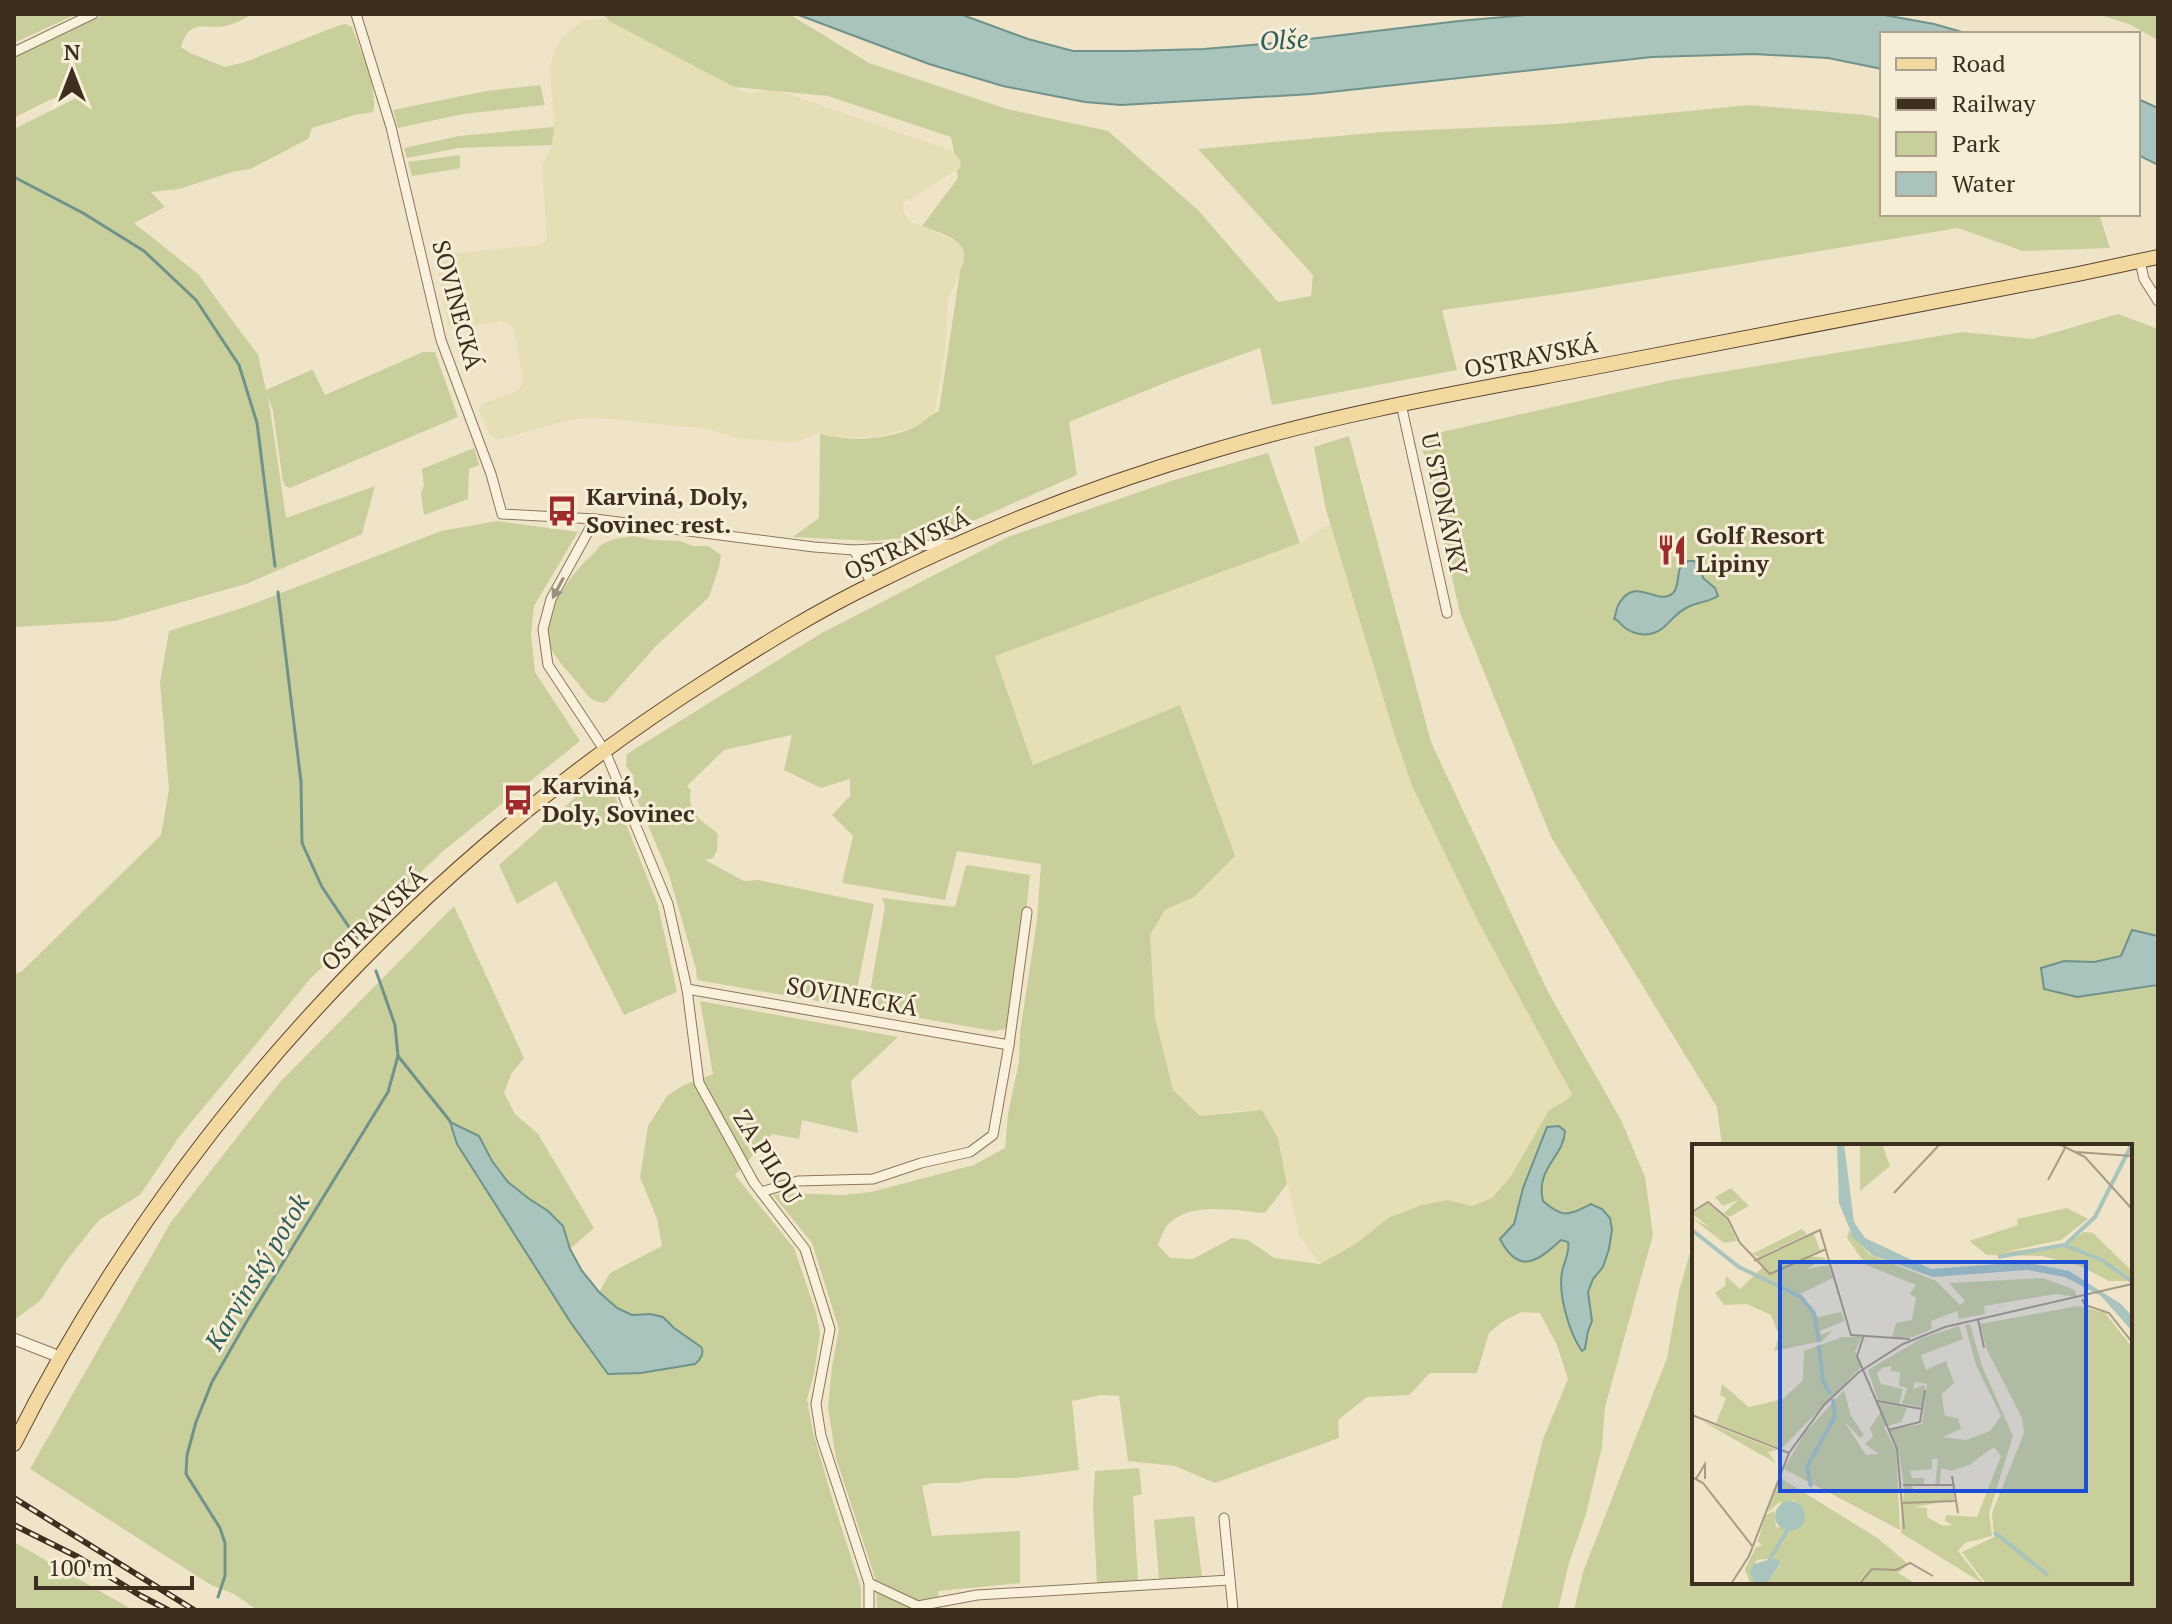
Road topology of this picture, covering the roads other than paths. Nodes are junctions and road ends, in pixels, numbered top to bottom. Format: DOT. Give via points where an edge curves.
graph roads {
  1 [pos="93,14"];
  2 [pos="356,14"];
  3 [pos="14,52"];
  4 [pos="2158,257"];
  5 [pos="2140,261"];
  6 [pos="2158,301"];
  7 [pos="1401,404"];
  8 [pos="595,519"];
  9 [pos="959,543"];
  10 [pos="854,550"];
  11 [pos="872,584"];
  12 [pos="1447,613"];
  13 [pos="605,751"];
  14 [pos="1027,912"];
  15 [pos="687,989"];
  16 [pos="1009,1045"];
  17 [pos="761,1192"];
  18 [pos="14,1339"];
  19 [pos="60,1357"];
  20 [pos="14,1444"];
  21 [pos="1224,1518"];
  22 [pos="1230,1580"];
  23 [pos="869,1583"];
  24 [pos="869,1610"];
  25 [pos="1233,1610"];
  1 -- 3 [label="street"];
  2 -- 8 [label="street, SOVINECKÁ" via="391,127 441,340 502,514"];
  4 -- 5 [label="main road, OSTRAVSKÁ"];
  5 -- 6 [label="street"];
  5 -- 7 [label="main road, OSTRAVSKÁ"];
  7 -- 9 [label="main road, OSTRAVSKÁ" via="1230,445 1138,474"];
  7 -- 12 [label="street, U STONÁVKY"];
  8 -- 10 [label="street, SOVINECKÁ"];
  8 -- 13 [label="street, one-way" via="551,599 543,629 548,665"];
  9 -- 10 [label="street, SOVINECKÁ"];
  9 -- 11 [label="main road, OSTRAVSKÁ"];
  10 -- 11 [label="street"];
  11 -- 13 [label="main road, OSTRAVSKÁ" via="681,697"];
  13 -- 15 [label="street, ZA PILOU" via="668,904"];
  13 -- 19 [label="main road, OSTRAVSKÁ" via="446,880 310,1015 165,1194"];
  14 -- 16 [label="street"];
  15 -- 16 [label="street, SOVINECKÁ"];
  15 -- 17 [label="street, ZA PILOU" via="699,1083"];
  16 -- 17 [label="street" via="993,1135 970,1152 873,1179 798,1181"];
  17 -- 23 [label="street, ZA PILOU" via="805,1249 830,1329 816,1404 821,1436"];
  18 -- 19 [label="street"];
  19 -- 20 [label="main road, OSTRAVSKÁ"];
  21 -- 22 [label="street"];
  22 -- 23 [label="street" via="977,1595 918,1606"];
  22 -- 25 [label="street"];
  23 -- 24 [label="street, ZA PILOU"];
}
